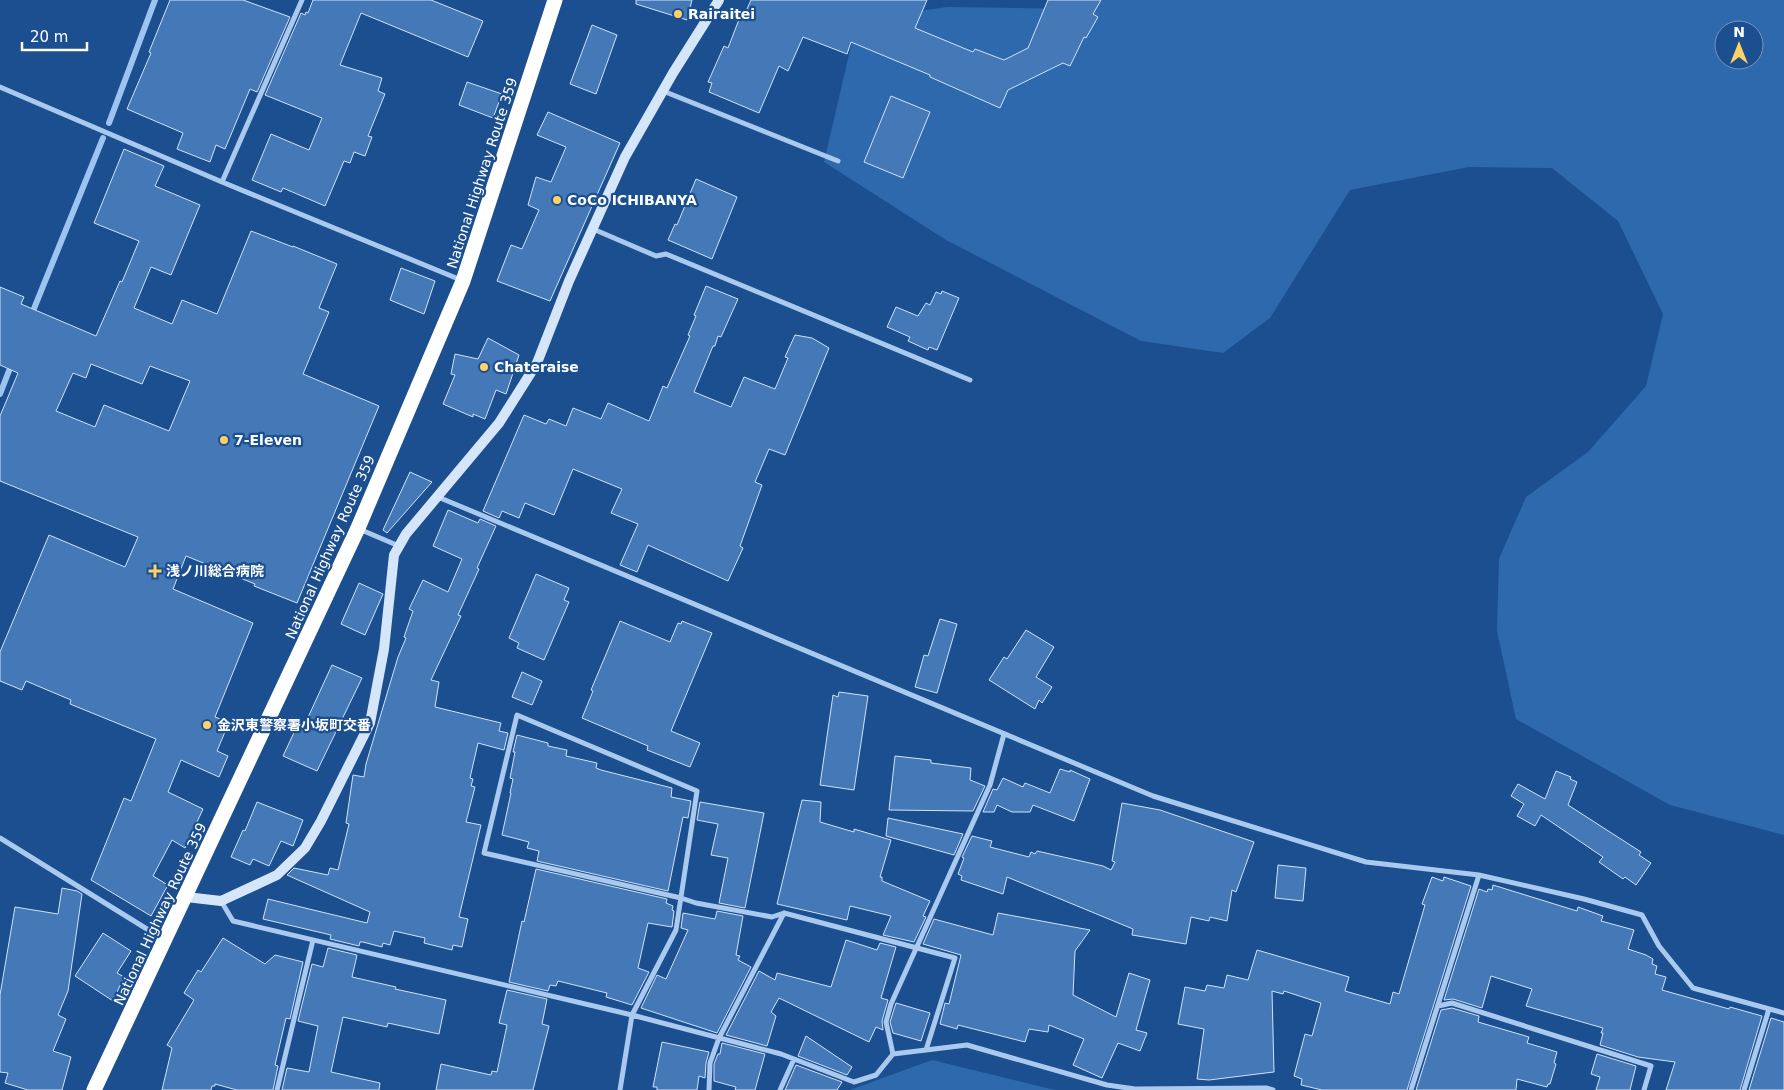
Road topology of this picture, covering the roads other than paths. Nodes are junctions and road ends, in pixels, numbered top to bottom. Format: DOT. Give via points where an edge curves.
graph roads {
  1 [pos="302,0"];
  2 [pos="555,0"];
  3 [pos="719,0"];
  4 [pos="0,87"];
  5 [pos="663,91"];
  6 [pos="838,161"];
  7 [pos="222,182"];
  8 [pos="593,228"];
  9 [pos="463,281"];
  10 [pos="970,380"];
  11 [pos="438,497"];
  12 [pos="358,528"];
  13 [pos="399,546"];
  14 [pos="1004,734"];
  15 [pos="0,838"];
  16 [pos="1479,875"];
  17 [pos="186,897"];
  18 [pos="681,898"];
  19 [pos="221,901"];
  20 [pos="784,913"];
  21 [pos="165,940"];
  22 [pos="313,940"];
  23 [pos="916,948"];
  24 [pos="1438,1006"];
  25 [pos="1769,1009"];
  26 [pos="1784,1014"];
  27 [pos="632,1015"];
  28 [pos="719,1038"];
  29 [pos="926,1050"];
  30 [pos="893,1054"];
  31 [pos="794,1059"];
  32 [pos="94,1090"];
  33 [pos="278,1090"];
  34 [pos="620,1090"];
  35 [pos="709,1090"];
  36 [pos="780,1090"];
  37 [pos="1273,1090"];
  38 [pos="1411,1090"];
  39 [pos="1644,1090"];
  40 [pos="1744,1090"];
  1 -- 7 [label="street"];
  2 -- 9 [label="highway, National Highway Route 359"];
  3 -- 5 [label="street"];
  4 -- 7 [label="street"];
  5 -- 6 [label="street"];
  5 -- 8 [label="street" via="625,156"];
  7 -- 9 [label="street"];
  8 -- 10 [label="street" via="656,256 666,254"];
  8 -- 11 [label="street" via="537,363 499,423"];
  9 -- 12 [label="highway, National Highway Route 359"];
  11 -- 13 [label="street"];
  11 -- 14 [label="street"];
  12 -- 13 [label="street"];
  12 -- 17 [label="highway, National Highway Route 359"];
  13 -- 19 [label="street" via="394,555 384,649 370,723 321,822 305,848 277,875"];
  14 -- 16 [label="street" via="1153,796 1366,862"];
  14 -- 23 [label="street" via="990,785"];
  15 -- 21 [label="street"];
  16 -- 24 [label="street"];
  16 -- 25 [label="street" via="1642,915 1660,946 1693,988"];
  17 -- 19 [label="street"];
  17 -- 21 [label="highway, National Highway Route 359"];
  18 -- 18 [label="street" via="484,854 517,715 697,790"];
  18 -- 20 [label="street" via="696,904 772,917"];
  18 -- 27 [label="street" via="676,930"];
  19 -- 22 [label="street" via="233,921"];
  20 -- 23 [label="street"];
  20 -- 28 [label="street"];
  21 -- 32 [label="highway, National Highway Route 359"];
  22 -- 27 [label="street"];
  22 -- 33 [label="street"];
  23 -- 29 [label="street" via="955,958"];
  23 -- 30 [label="street" via="886,1022"];
  24 -- 38 [label="street"];
  24 -- 39 [label="street" via="1452,1003 1651,1066"];
  25 -- 26 [label="street"];
  25 -- 40 [label="street"];
  27 -- 28 [label="street"];
  27 -- 34 [label="street"];
  28 -- 31 [label="street"];
  28 -- 35 [label="street" via="710,1063"];
  29 -- 30 [label="street"];
  29 -- 37 [label="street" via="967,1045 1107,1085 1135,1089"];
  30 -- 31 [label="street" via="876,1075 854,1082"];
  31 -- 36 [label="street"];
}
